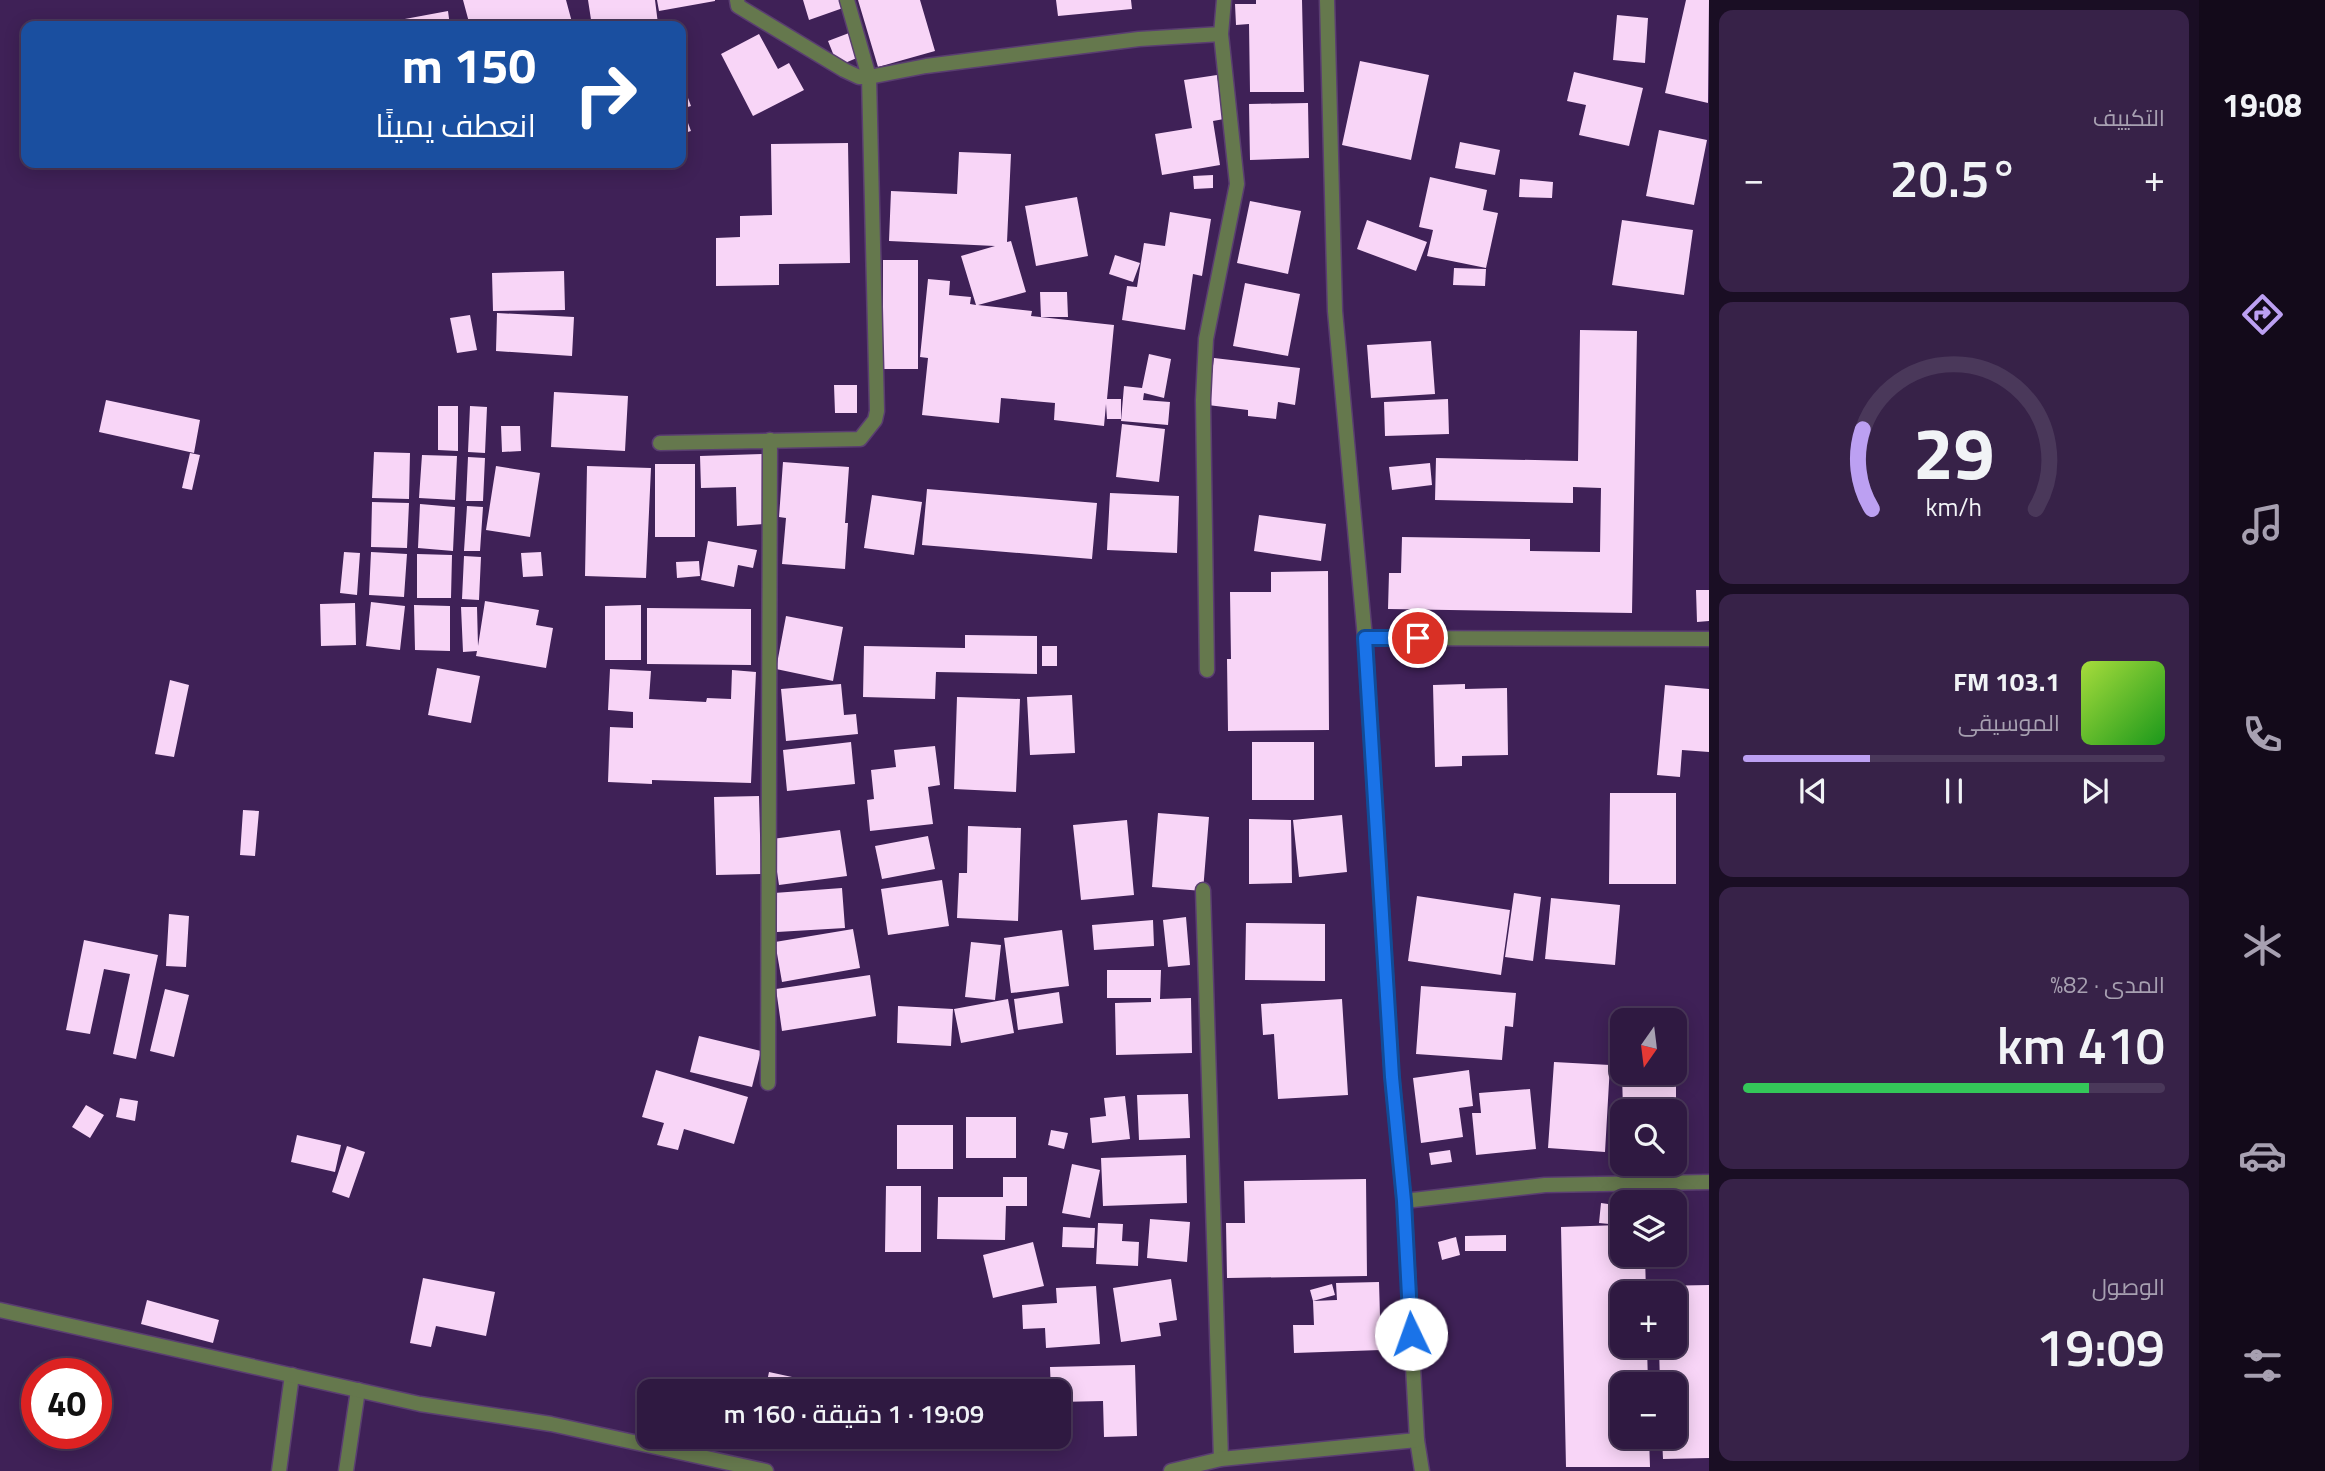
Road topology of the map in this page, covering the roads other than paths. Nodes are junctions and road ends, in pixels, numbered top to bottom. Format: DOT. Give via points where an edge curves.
graph roads {
  1 [pos="737,0"];
  2 [pos="848,0"];
  3 [pos="1224,0"];
  4 [pos="1326,0"];
  5 [pos="1220,34"];
  6 [pos="869,78"];
  7 [pos="770,440"];
  8 [pos="660,443"];
  9 [pos="1365,638"];
  10 [pos="1709,639"];
  11 [pos="1207,670"];
  12 [pos="1203,890"];
  13 [pos="768,1083"];
  14 [pos="1709,1182"];
  15 [pos="1404,1201"];
  16 [pos="0,1310"];
  17 [pos="292,1375"];
  18 [pos="358,1390"];
  19 [pos="1417,1440"];
  20 [pos="1221,1459"];
  21 [pos="279,1471"];
  22 [pos="346,1471"];
  23 [pos="766,1471"];
  24 [pos="1171,1471"];
  25 [pos="1422,1471"];
  1 -- 6 [label="street" via="738,6 835,65"];
  2 -- 6 [label="street"];
  3 -- 5 [label="street"];
  4 -- 9 [label="street" via="1335,311"];
  5 -- 6 [label="street" via="926,65"];
  5 -- 11 [label="street" via="1237,184 1206,339"];
  6 -- 7 [label="street" via="875,420 860,439"];
  7 -- 8 [label="street"];
  7 -- 13 [label="street"];
  9 -- 10 [label="street"];
  9 -- 15 [label="street"];
  12 -- 20 [label="street"];
  14 -- 15 [label="street" via="1545,1185"];
  15 -- 19 [label="street"];
  16 -- 17 [label="street"];
  17 -- 18 [label="street"];
  17 -- 21 [label="street"];
  18 -- 22 [label="street"];
  18 -- 23 [label="street" via="551,1424"];
  19 -- 20 [label="street"];
  19 -- 25 [label="street"];
  20 -- 24 [label="street"];
}
